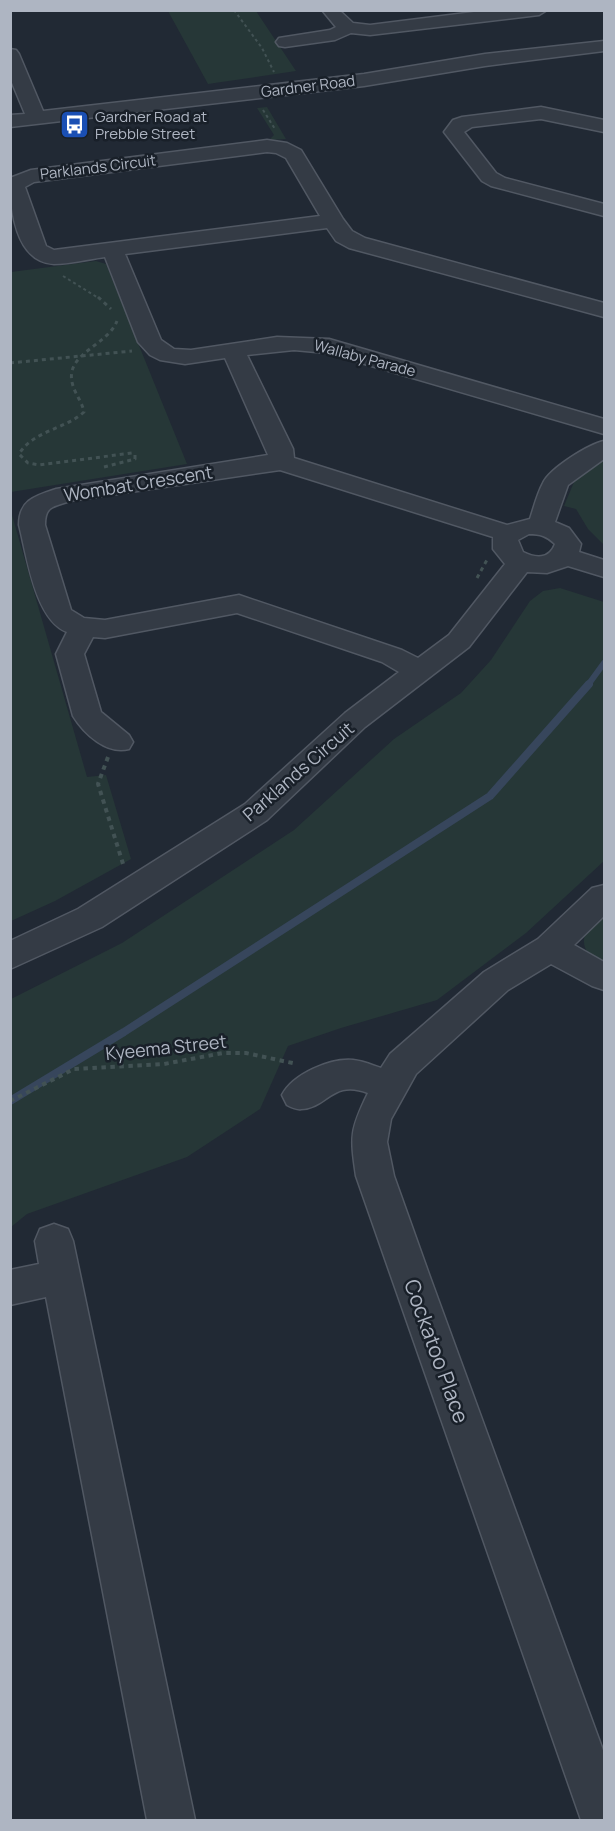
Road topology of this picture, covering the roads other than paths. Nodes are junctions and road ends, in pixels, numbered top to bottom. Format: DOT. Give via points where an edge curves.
graph roads {
  1 [pos="330,10"];
  2 [pos="539,10"];
  3 [pos="461,15"];
  4 [pos="348,28"];
  5 [pos="285,42"];
  6 [pos="604,46"];
  7 [pos="10,54"];
  8 [pos="604,58"];
  9 [pos="36,118"];
  10 [pos="10,121"];
  11 [pos="604,126"];
  12 [pos="10,128"];
  13 [pos="604,210"];
  14 [pos="333,221"];
  15 [pos="113,251"];
  16 [pos="604,310"];
  17 [pos="233,350"];
  18 [pos="604,427"];
  19 [pos="604,448"];
  20 [pos="282,462"];
  21 [pos="540,526"];
  22 [pos="509,534"];
  23 [pos="565,556"];
  24 [pos="520,561"];
  25 [pos="604,569"];
  26 [pos="83,628"];
  27 [pos="421,672"];
  28 [pos="118,742"];
  29 [pos="604,897"];
  30 [pos="550,948"];
  31 [pos="10,956"];
  32 [pos="604,977"];
  33 [pos="314,1086"];
  34 [pos="389,1086"];
  35 [pos="10,1288"];
  36 [pos="601,1795"];
  37 [pos="171,1821"];
  1 -- 4 [label="street"];
  2 -- 3 [label="street"];
  3 -- 4 [label="street" via="370,30"];
  4 -- 5 [label="street" via="335,35"];
  6 -- 9 [label="street, Gardner Road" via="364,80"];
  7 -- 9 [label="street"];
  8 -- 12 [label="street, Gardner Road"];
  9 -- 10 [label="street, Gardner Road"];
  11 -- 13 [label="street" via="530,114 469,121 454,132 489,177 498,182"];
  14 -- 15 [label="street"];
  14 -- 15 [label="street, Parklands Circuit" via="294,154 274,146 22,178 14,186 36,249 45,255"];
  14 -- 16 [label="street" via="344,236 357,243"];
  15 -- 17 [label="street, Wallaby Parade" via="160,353 178,357"];
  17 -- 18 [label="street, Wallaby Parade" via="308,342 329,346"];
  17 -- 20 [label="street" via="280,449"];
  19 -- 21 [label="street" via="556,482"];
  20 -- 22 [label="street, Wombat Crescent"];
  20 -- 26 [label="street, Wombat Crescent" via="65,494 40,503 32,514 32,525 56,608 70,624"];
  21 -- 22 [label="street" via="522,527"];
  21 -- 23 [label="street" via="565,538"];
  22 -- 24 [label="street" via="505,539 507,551"];
  23 -- 24 [label="street" via="540,565"];
  23 -- 25 [label="street"];
  24 -- 27 [label="street, Parklands Circuit" via="459,641"];
  26 -- 27 [label="street" via="105,629 238,604 392,656"];
  26 -- 28 [label="street" via="70,654 88,716"];
  27 -- 31 [label="street, Parklands Circuit" via="355,720 256,812 90,918"];
  29 -- 30 [label="street, Cockatoo Place"];
  30 -- 32 [label="street"];
  30 -- 34 [label="street, Cockatoo Place" via="496,981 403,1064"];
  33 -- 34 [label="street" via="348,1073"];
  34 -- 36 [label="street, Cockatoo Place" via="374,1119 369,1142 375,1176"];
  35 -- 37 [label="street" via="57,1258"];
}
